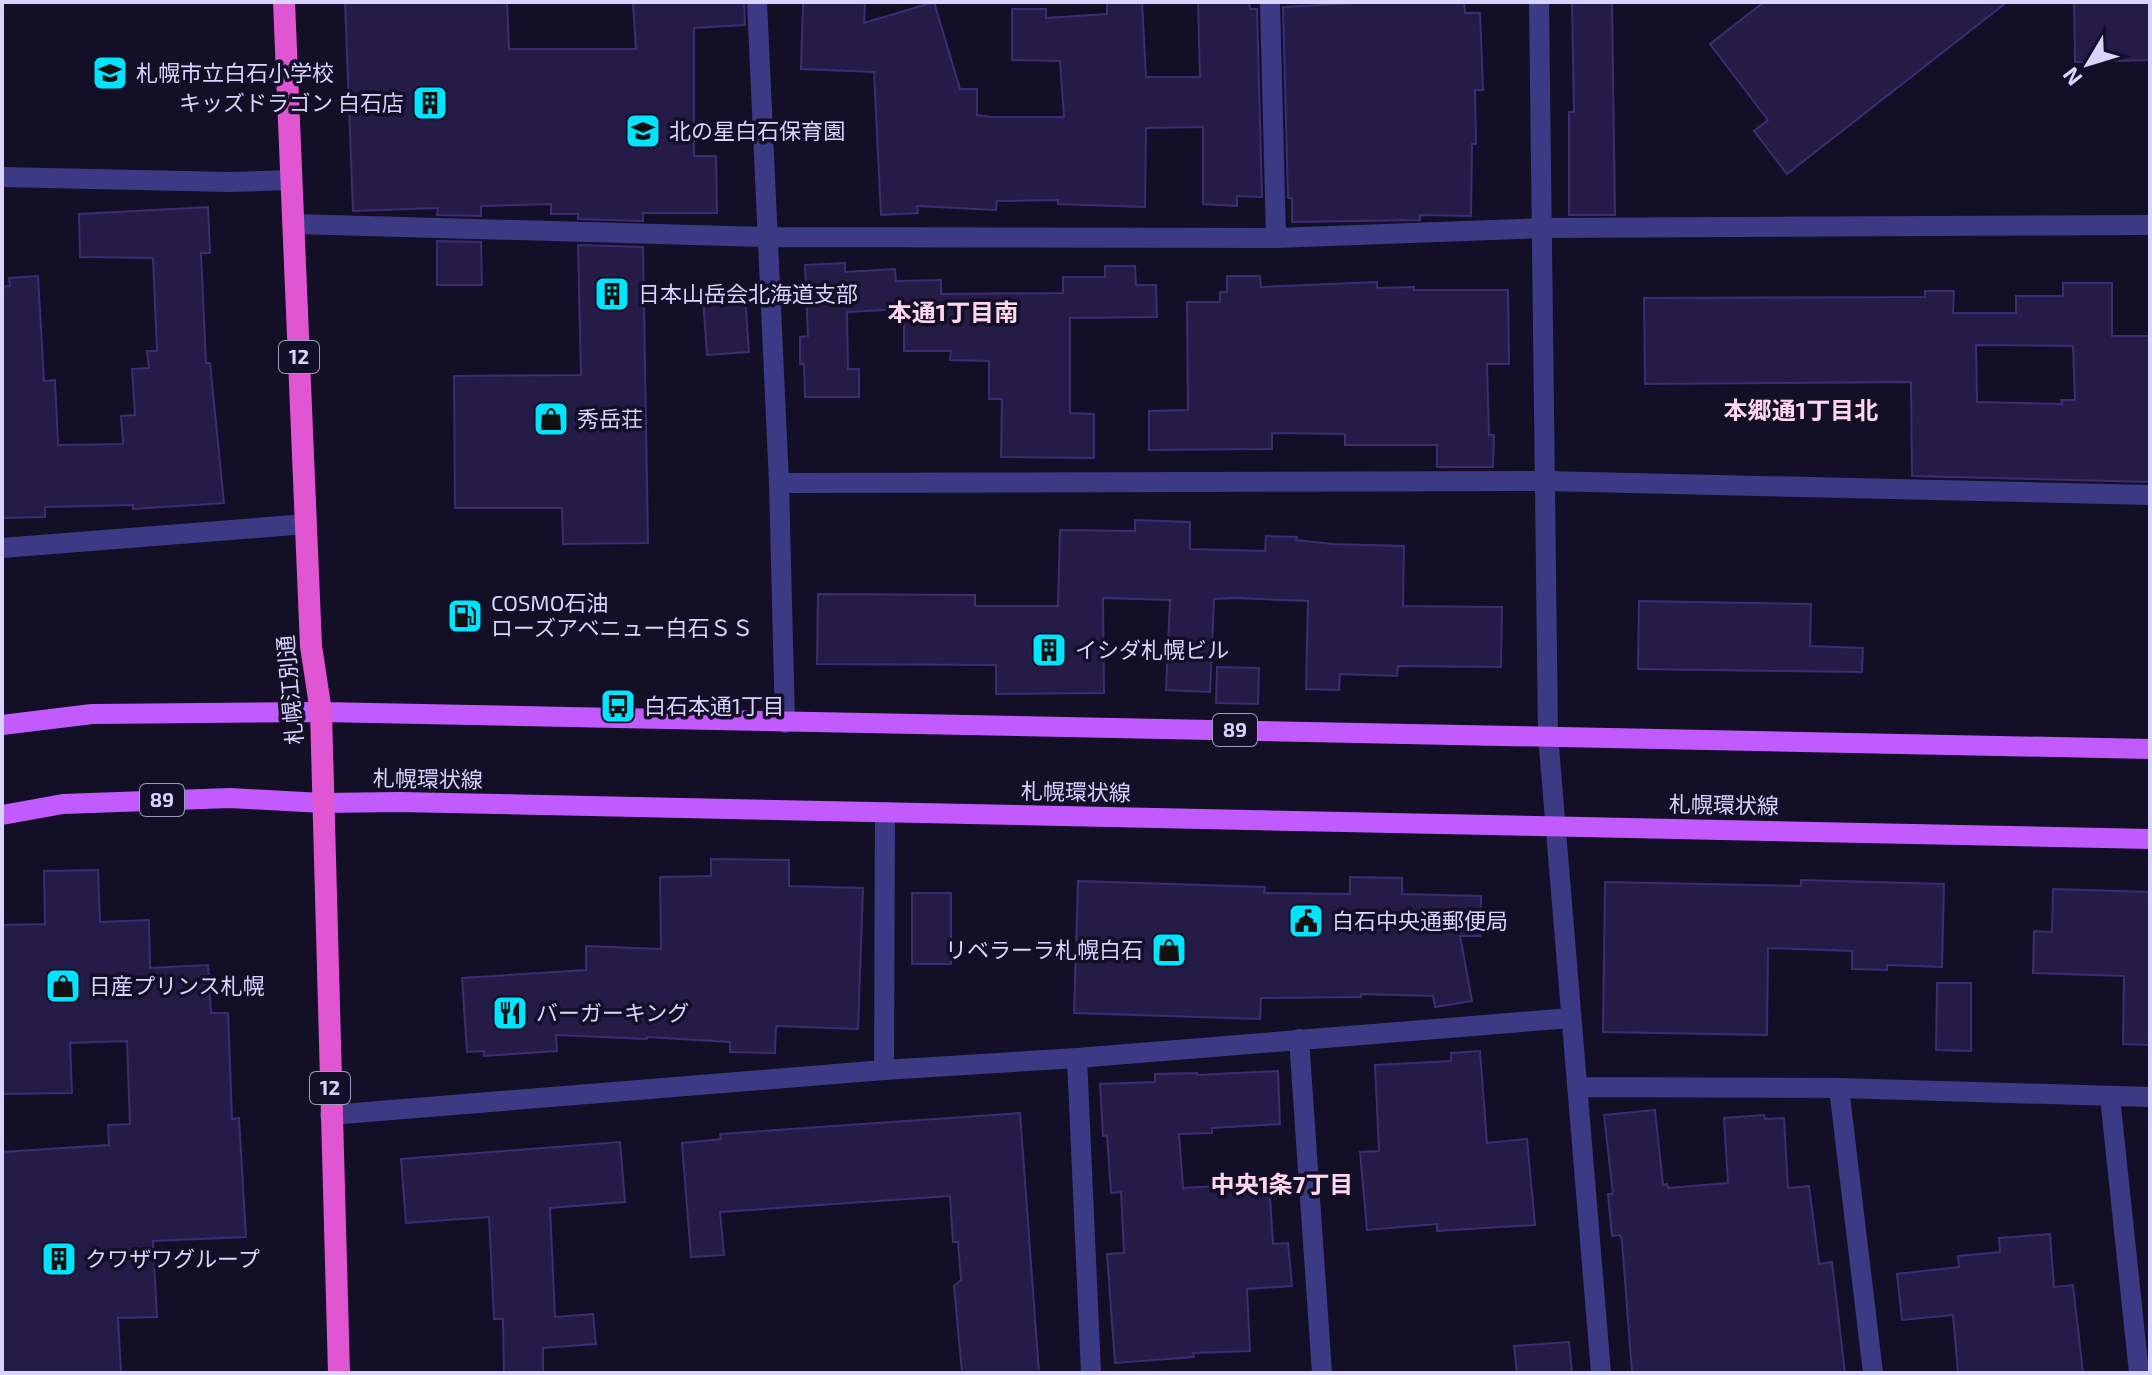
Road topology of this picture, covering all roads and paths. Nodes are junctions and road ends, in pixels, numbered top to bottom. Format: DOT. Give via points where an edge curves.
graph roads {
  1 [pos="284,2"];
  2 [pos="757,2"];
  3 [pos="1270,2"];
  4 [pos="1539,2"];
  5 [pos="2,177"];
  6 [pos="291,180"];
  7 [pos="294,224"];
  8 [pos="2150,225"];
  9 [pos="1543,228"];
  10 [pos="768,237"];
  11 [pos="1276,238"];
  12 [pos="1546,481"];
  13 [pos="779,483"];
  14 [pos="2150,495"];
  15 [pos="306,524"];
  16 [pos="2,548"];
  17 [pos="321,712"];
  18 [pos="785,723"];
  19 [pos="2,725"];
  20 [pos="1548,735"];
  21 [pos="2150,749"];
  22 [pos="322,803"];
  23 [pos="885,812"];
  24 [pos="2,815"];
  25 [pos="1553,825"];
  26 [pos="2150,839"];
  27 [pos="1571,1018"];
  28 [pos="1299,1039"];
  29 [pos="1077,1058"];
  30 [pos="884,1070"];
  31 [pos="1577,1087"];
  32 [pos="1839,1088"];
  33 [pos="2110,1097"];
  34 [pos="2150,1097"];
  35 [pos="330,1115"];
  36 [pos="339,1373"];
  37 [pos="1091,1373"];
  38 [pos="1322,1373"];
  39 [pos="1601,1373"];
  40 [pos="1873,1373"];
  41 [pos="2139,1373"];
  1 -- 6 [label="highway, 札幌江別通 / 12"];
  2 -- 10 [label="street"];
  3 -- 11 [label="street"];
  4 -- 9 [label="street"];
  5 -- 6 [label="street"];
  6 -- 7 [label="highway, 札幌江別通 / 12"];
  7 -- 10 [label="street"];
  7 -- 15 [label="highway, 札幌江別通 / 12"];
  8 -- 9 [label="street"];
  9 -- 11 [label="street"];
  9 -- 12 [label="street"];
  10 -- 11 [label="street"];
  10 -- 13 [label="street"];
  12 -- 13 [label="street"];
  12 -- 14 [label="street"];
  12 -- 20 [label="street"];
  13 -- 18 [label="street"];
  15 -- 16 [label="street"];
  15 -- 17 [label="highway, 札幌江別通 / 12" via="311,646"];
  17 -- 18 [label="main road, 89"];
  17 -- 19 [label="main road, 89" via="92,714"];
  17 -- 22 [label="highway, 札幌江別通 / 12"];
  18 -- 20 [label="main road, 89"];
  20 -- 21 [label="main road, 89"];
  20 -- 25 [label="street"];
  22 -- 23 [label="main road, 札幌環状線 / 89"];
  22 -- 24 [label="main road, 札幌環状線 / 89" via="230,798 63,804"];
  22 -- 35 [label="highway, 札幌江別通 / 12"];
  23 -- 25 [label="main road, 札幌環状線 / 89"];
  23 -- 30 [label="street"];
  25 -- 26 [label="main road, 札幌環状線 / 89"];
  25 -- 27 [label="street"];
  27 -- 28 [label="street"];
  27 -- 31 [label="street"];
  28 -- 29 [label="street"];
  28 -- 38 [label="street"];
  29 -- 30 [label="street"];
  29 -- 37 [label="street"];
  30 -- 35 [label="street"];
  31 -- 32 [label="street"];
  31 -- 39 [label="street"];
  32 -- 33 [label="street"];
  32 -- 40 [label="street"];
  33 -- 34 [label="street"];
  33 -- 41 [label="street"];
  35 -- 36 [label="highway, 札幌江別通 / 12"];
}
